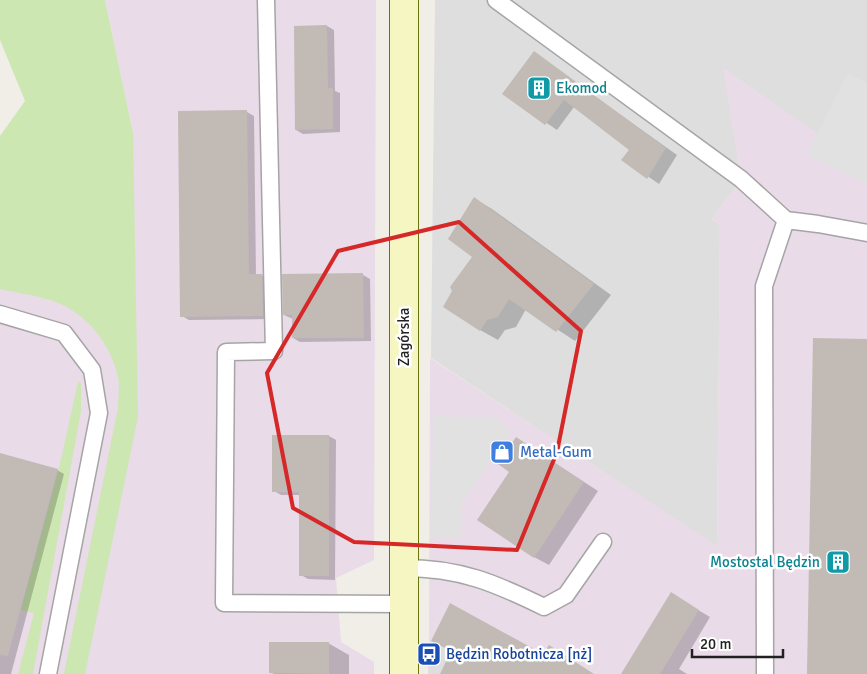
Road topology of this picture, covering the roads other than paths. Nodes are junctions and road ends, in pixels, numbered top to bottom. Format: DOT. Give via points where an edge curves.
graph roads {
  1 [pos="266,0"];
  2 [pos="404,0"];
  3 [pos="496,0"];
  4 [pos="786,220"];
  5 [pos="867,233"];
  6 [pos="0,314"];
  7 [pos="602,542"];
  8 [pos="404,568"];
  9 [pos="404,604"];
  10 [pos="48,674"];
  11 [pos="404,674"];
  12 [pos="765,674"];
  1 -- 9 [label="lane" via="274,351 226,352 224,603"];
  2 -- 8 [label="street, Zagórska"];
  3 -- 4 [label="lane" via="741,179"];
  4 -- 5 [label="lane"];
  4 -- 12 [label="lane" via="764,286"];
  6 -- 10 [label="lane" via="64,333 92,370 100,413"];
  7 -- 8 [label="lane" via="566,595 544,607 501,586 447,570"];
  8 -- 9 [label="street, Zagórska"];
  9 -- 11 [label="street, Zagórska"];
}
